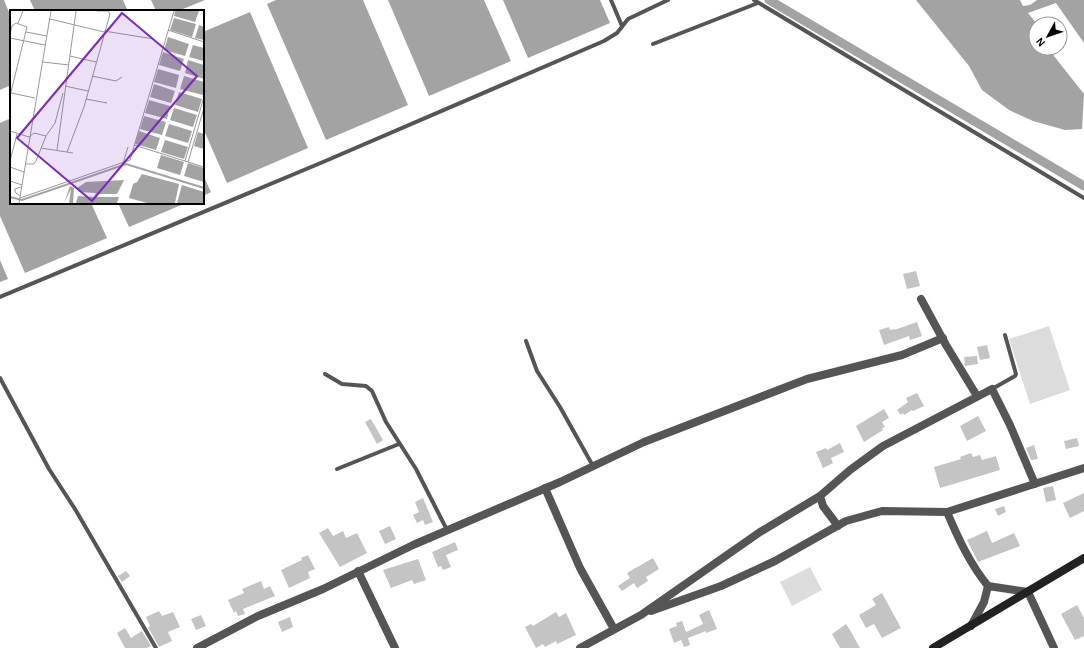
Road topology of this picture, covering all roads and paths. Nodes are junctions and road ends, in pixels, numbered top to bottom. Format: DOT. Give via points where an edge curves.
graph roads {
  1 [pos="611,0"];
  2 [pos="668,0"];
  3 [pos="754,0"];
  4 [pos="758,3"];
  5 [pos="622,26"];
  6 [pos="653,44"];
  7 [pos="1084,198"];
  8 [pos="0,297"];
  9 [pos="921,299"];
  10 [pos="1005,335"];
  11 [pos="942,338"];
  12 [pos="526,341"];
  13 [pos="325,374"];
  14 [pos="0,378"];
  15 [pos="992,389"];
  16 [pos="977,396"];
  17 [pos="400,444"];
  18 [pos="593,466"];
  19 [pos="1084,468"];
  20 [pos="337,469"];
  21 [pos="1035,484"];
  22 [pos="545,488"];
  23 [pos="820,496"];
  24 [pos="947,512"];
  25 [pos="838,526"];
  26 [pos="447,530"];
  27 [pos="1084,558"];
  28 [pos="358,571"];
  29 [pos="988,586"];
  30 [pos="1028,592"];
  31 [pos="641,615"];
  32 [pos="970,626"];
  33 [pos="614,629"];
  34 [pos="156,648"];
  35 [pos="197,648"];
  36 [pos="395,648"];
  37 [pos="580,648"];
  38 [pos="933,648"];
  39 [pos="1054,648"];
  1 -- 5 [label="lane"];
  2 -- 5 [label="lane" via="628,19"];
  3 -- 4 [label="lane"];
  4 -- 6 [label="lane"];
  4 -- 7 [label="lane"];
  5 -- 8 [label="lane" via="617,33 604,41"];
  9 -- 11 [label="street"];
  10 -- 15 [label="lane" via="1016,374"];
  11 -- 16 [label="street"];
  11 -- 18 [label="street" via="902,355 807,379 644,442"];
  12 -- 18 [label="lane" via="537,371"];
  13 -- 17 [label="lane" via="342,384 366,386 372,391 386,422"];
  14 -- 34 [label="lane" via="49,469"];
  15 -- 16 [label="street"];
  15 -- 21 [label="street"];
  16 -- 23 [label="street" via="883,446"];
  17 -- 20 [label="lane"];
  17 -- 26 [label="lane" via="416,469"];
  18 -- 22 [label="street"];
  19 -- 21 [label="street"];
  21 -- 24 [label="street"];
  22 -- 26 [label="street"];
  22 -- 33 [label="street" via="580,568"];
  23 -- 25 [label="street" via="823,506"];
  23 -- 31 [label="street" via="760,532"];
  24 -- 25 [label="street" via="882,511 846,521"];
  24 -- 29 [label="street" via="977,573"];
  25 -- 31 [label="street" via="775,561 721,586"];
  26 -- 28 [label="street"];
  27 -- 30 [label="main road"];
  28 -- 35 [label="street" via="323,589 258,616"];
  28 -- 36 [label="street"];
  29 -- 30 [label="street"];
  29 -- 32 [label="street" via="984,602"];
  30 -- 32 [label="main road"];
  30 -- 39 [label="street"];
  31 -- 33 [label="street"];
  32 -- 38 [label="main road"];
  33 -- 37 [label="street"];
}
